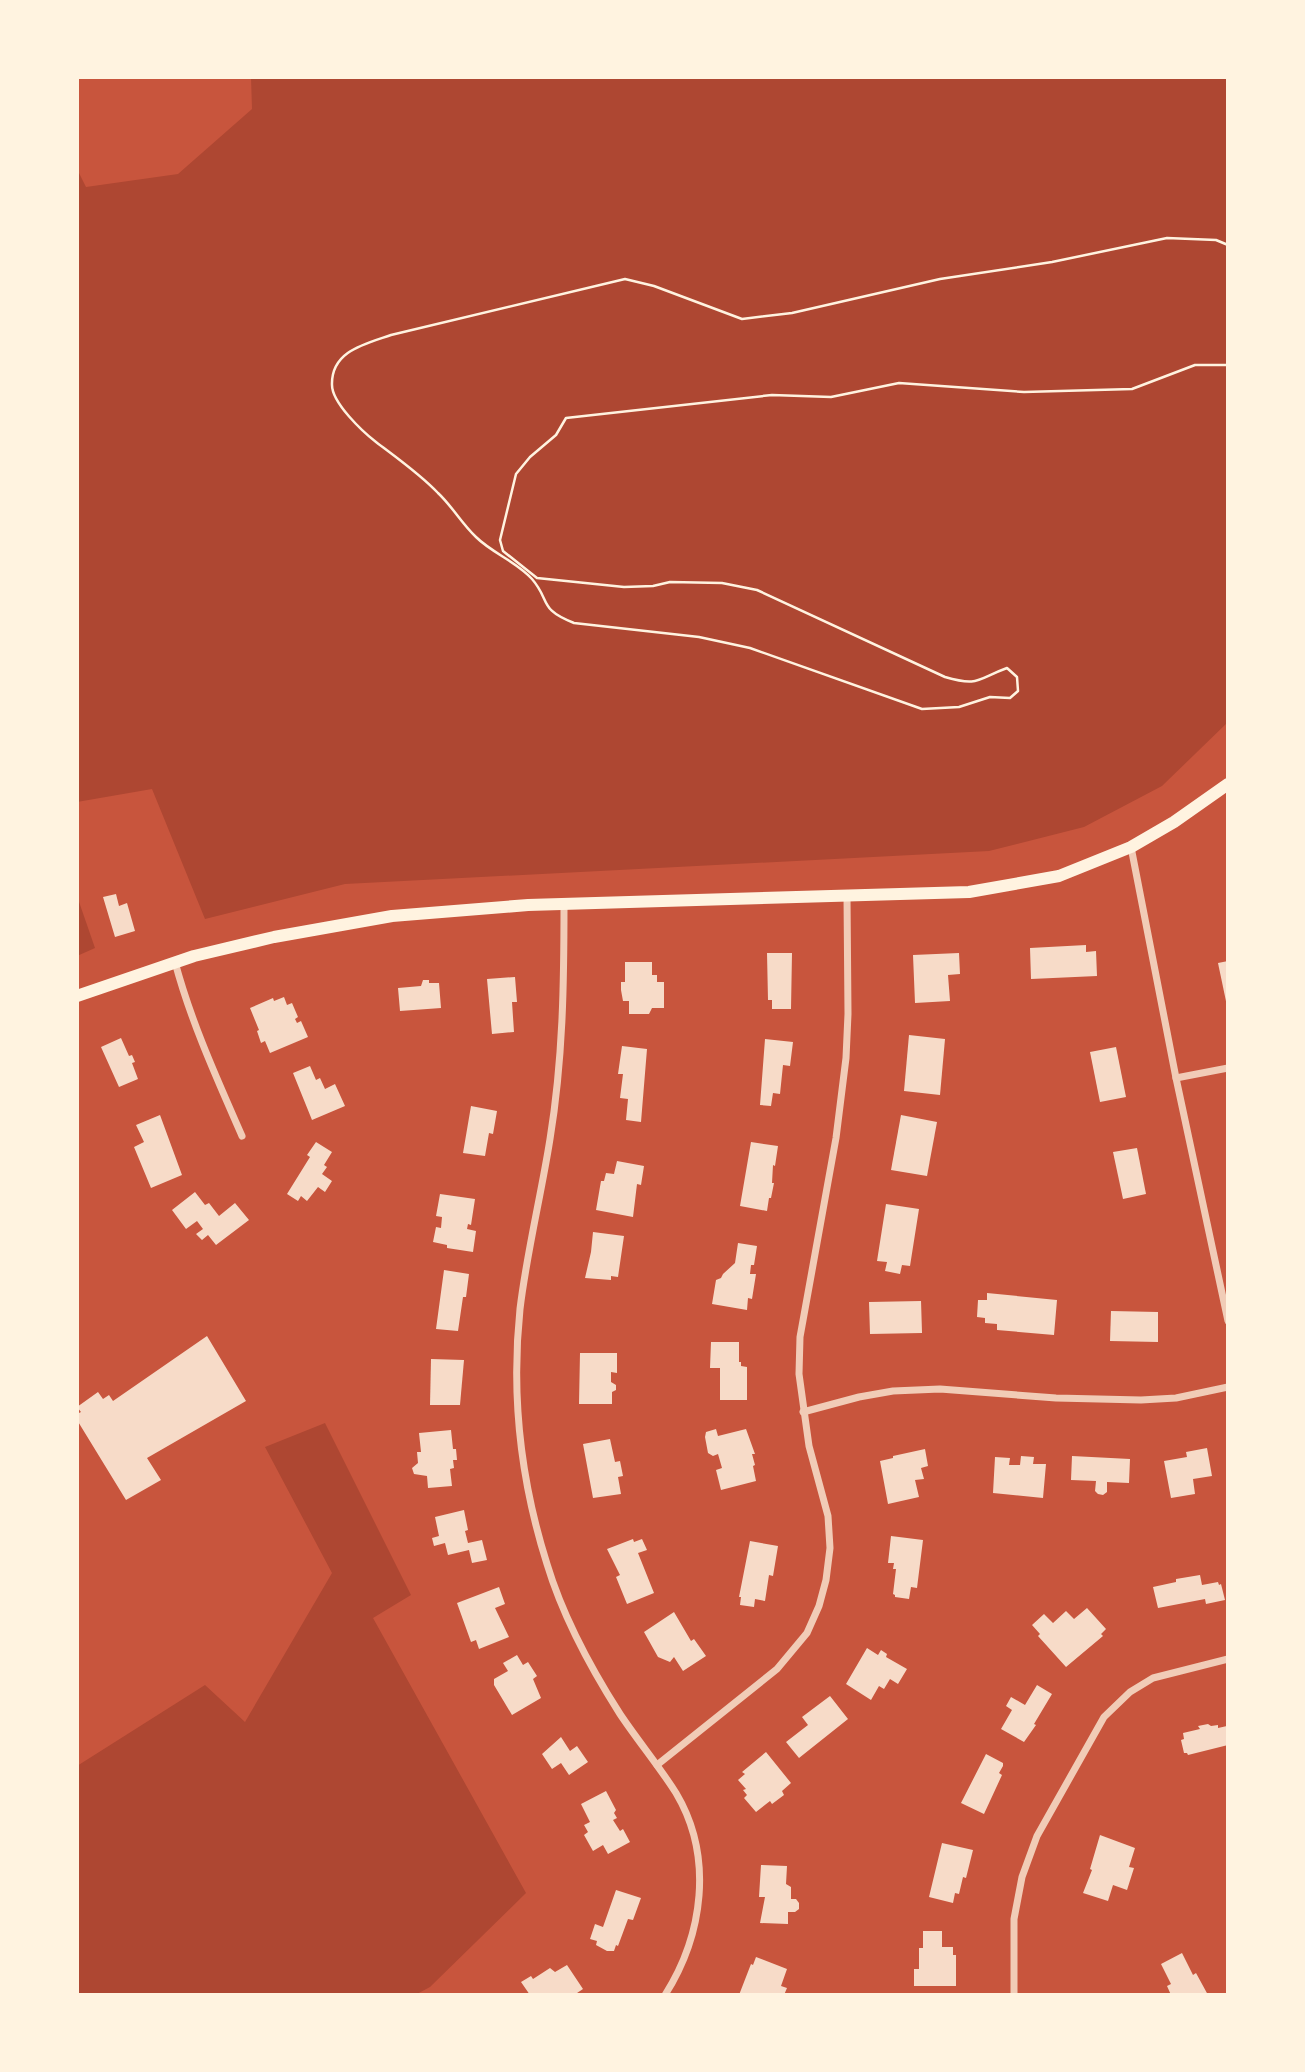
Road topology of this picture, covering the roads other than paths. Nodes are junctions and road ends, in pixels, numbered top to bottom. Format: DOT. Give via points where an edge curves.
graph roads {
  1 [pos="1228,784"];
  2 [pos="1131,847"];
  3 [pos="847,896"];
  4 [pos="564,904"];
  5 [pos="175,962"];
  6 [pos="77,996"];
  7 [pos="1228,1068"];
  8 [pos="1177,1078"];
  9 [pos="242,1136"];
  10 [pos="1228,1321"];
  11 [pos="1228,1387"];
  12 [pos="803,1412"];
  13 [pos="1228,1659"];
  14 [pos="657,1765"];
  15 [pos="665,1995"];
  16 [pos="1014,1995"];
  1 -- 2 [label="main road"];
  2 -- 3 [label="main road" via="1059,876 969,892"];
  2 -- 8 [label="street"];
  3 -- 4 [label="main road"];
  3 -- 12 [label="street" via="846,1058 800,1337"];
  4 -- 5 [label="main road" via="378,918"];
  4 -- 14 [label="street" via="564,1023 551,1138 521,1306 518,1421 531,1504 557,1595 620,1715"];
  5 -- 6 [label="main road"];
  5 -- 9 [label="street" via="197,1032"];
  7 -- 8 [label="street"];
  8 -- 10 [label="street"];
  11 -- 12 [label="street" via="1141,1400 940,1389 893,1391"];
  12 -- 14 [label="street" via="830,1535 819,1606 807,1633 777,1670"];
  13 -- 16 [label="street" via="1153,1678 1104,1717 1037,1836 1022,1877 1014,1919"];
  14 -- 15 [label="street" via="691,1825 700,1869 697,1917 688,1949"];
}
